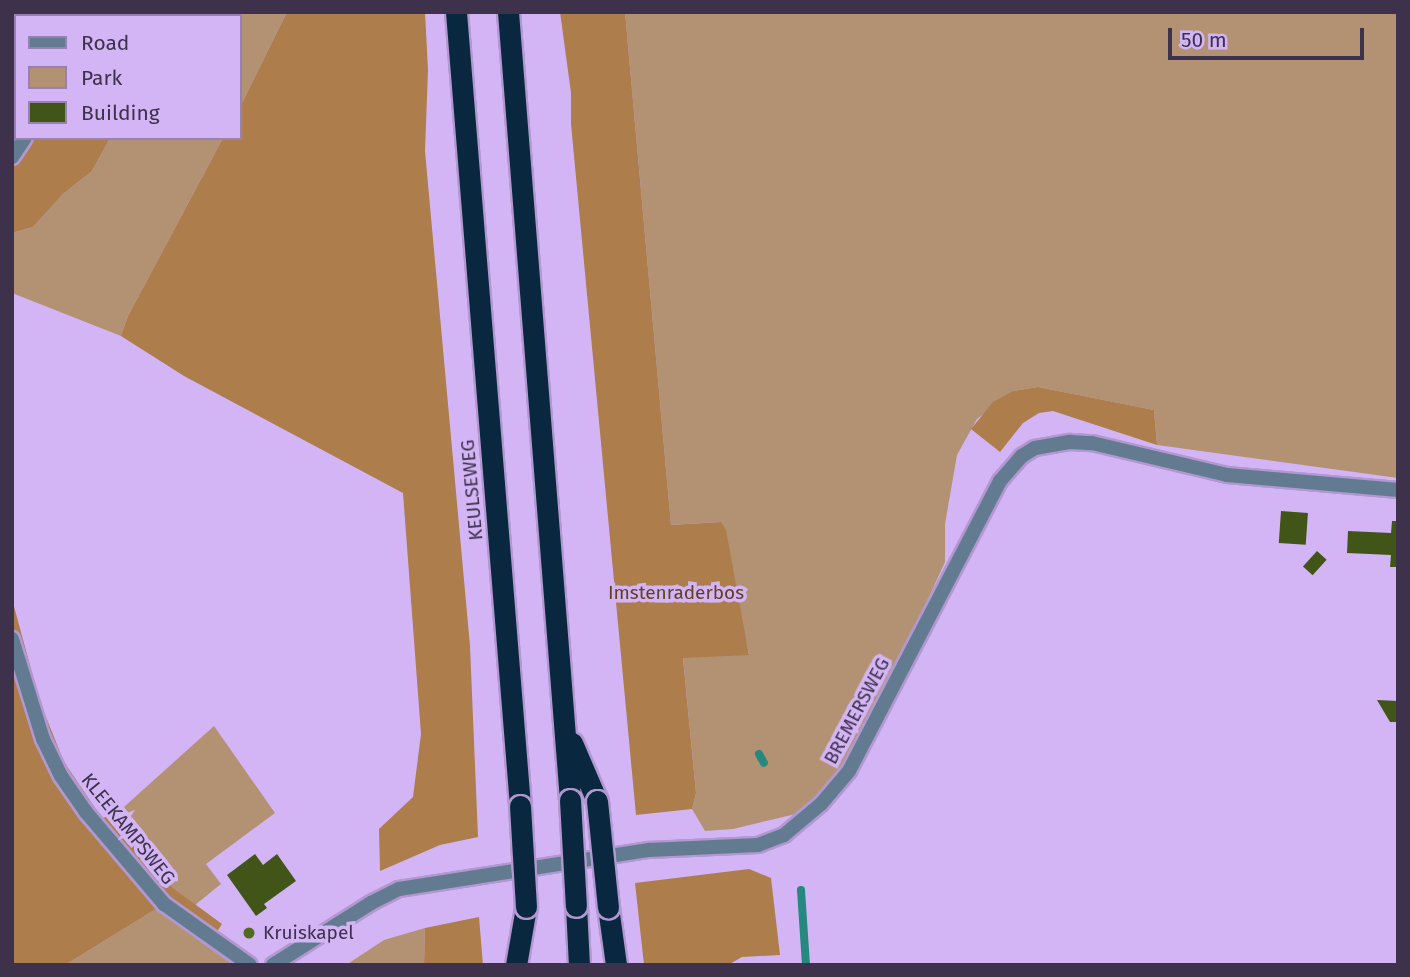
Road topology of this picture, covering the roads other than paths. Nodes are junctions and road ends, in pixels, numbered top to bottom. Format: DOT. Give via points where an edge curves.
graph roads {
  1 [pos="456,12"];
  2 [pos="508,12"];
  3 [pos="23,140"];
  4 [pos="12,157"];
  5 [pos="1398,490"];
  6 [pos="12,639"];
  7 [pos="566,728"];
  8 [pos="526,907"];
  9 [pos="250,965"];
  10 [pos="273,965"];
  11 [pos="516,965"];
  12 [pos="529,965"];
  13 [pos="579,965"];
  14 [pos="616,965"];
  1 -- 8 [label="highway, KEULSEWEG, bridge"];
  2 -- 7 [label="highway"];
  3 -- 4 [label="street"];
  5 -- 10 [label="street, BREMERSWEG" via="1227,475 1092,443 1035,448 1000,481 849,771 821,804 784,835 758,845 649,850 399,889"];
  6 -- 9 [label="street, KLEEKAMPSWEG" via="43,739 86,812 164,904"];
  7 -- 13 [label="highway, bridge"];
  7 -- 14 [label="highway, bridge" via="597,801"];
  8 -- 11 [label="highway"];
  8 -- 12 [label="highway, KEULSEWEG"];
}
